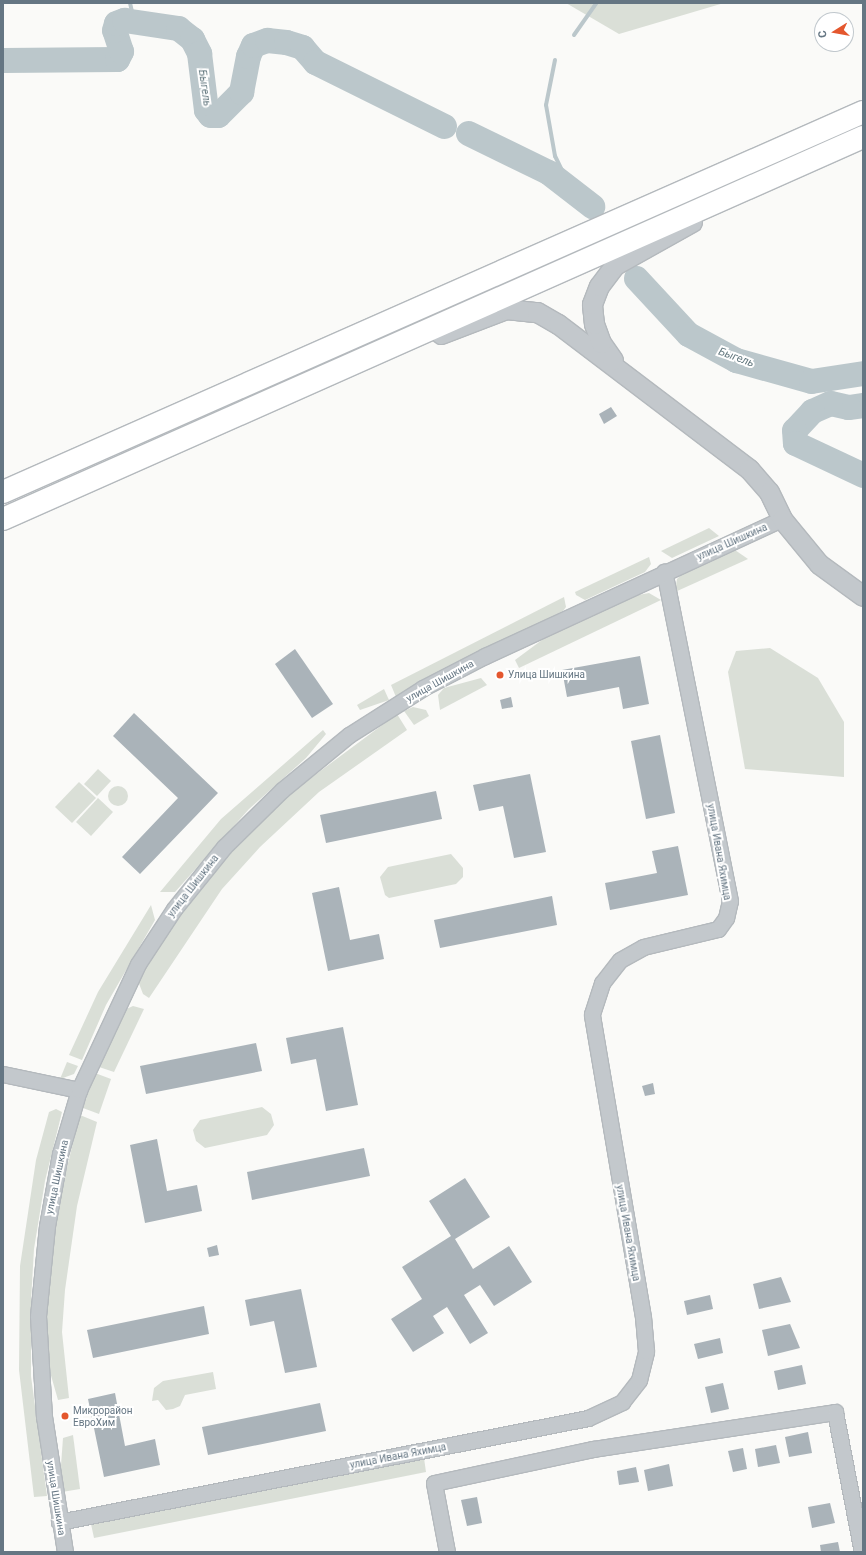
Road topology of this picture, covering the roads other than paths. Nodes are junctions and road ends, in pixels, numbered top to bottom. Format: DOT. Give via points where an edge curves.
graph roads {
  1 [pos="863,112"];
  2 [pos="863,137"];
  3 [pos="764,181"];
  4 [pos="396,345"];
  5 [pos="624,375"];
  6 [pos="3,492"];
  7 [pos="3,519"];
  8 [pos="782,519"];
  9 [pos="664,572"];
  10 [pos="863,596"];
  11 [pos="3,1074"];
  12 [pos="80,1090"];
  13 [pos="59,1522"];
  14 [pos="65,1552"];
  15 [pos="447,1552"];
  16 [pos="862,1552"];
  1 -- 6 [label="highway"];
  2 -- 3 [label="highway"];
  3 -- 4 [label="highway"];
  3 -- 5 [label="street" via="615,265 599,286 592,304 594,324 601,344"];
  4 -- 5 [label="street" via="448,333 506,309 523,308 558,324"];
  4 -- 7 [label="highway"];
  5 -- 8 [label="street" via="749,469 769,492"];
  8 -- 9 [label="street, улица Шишкина"];
  8 -- 10 [label="street" via="819,564"];
  9 -- 12 [label="street, улица Шишкина" via="578,610 423,688 349,735 282,790 224,847 174,909 138,964"];
  9 -- 13 [label="street, улица Ивана Яхимца" via="730,900 726,918 718,929 643,947 620,960 602,983 592,1014 643,1317 646,1351 639,1380 622,1402 588,1418"];
  11 -- 12 [label="street"];
  12 -- 13 [label="street, улица Шишкина" via="60,1154 47,1226 38,1316 44,1417"];
  13 -- 14 [label="street, улица Шишкина"];
  15 -- 16 [label="street" via="434,1483 593,1449 835,1412"];
}
